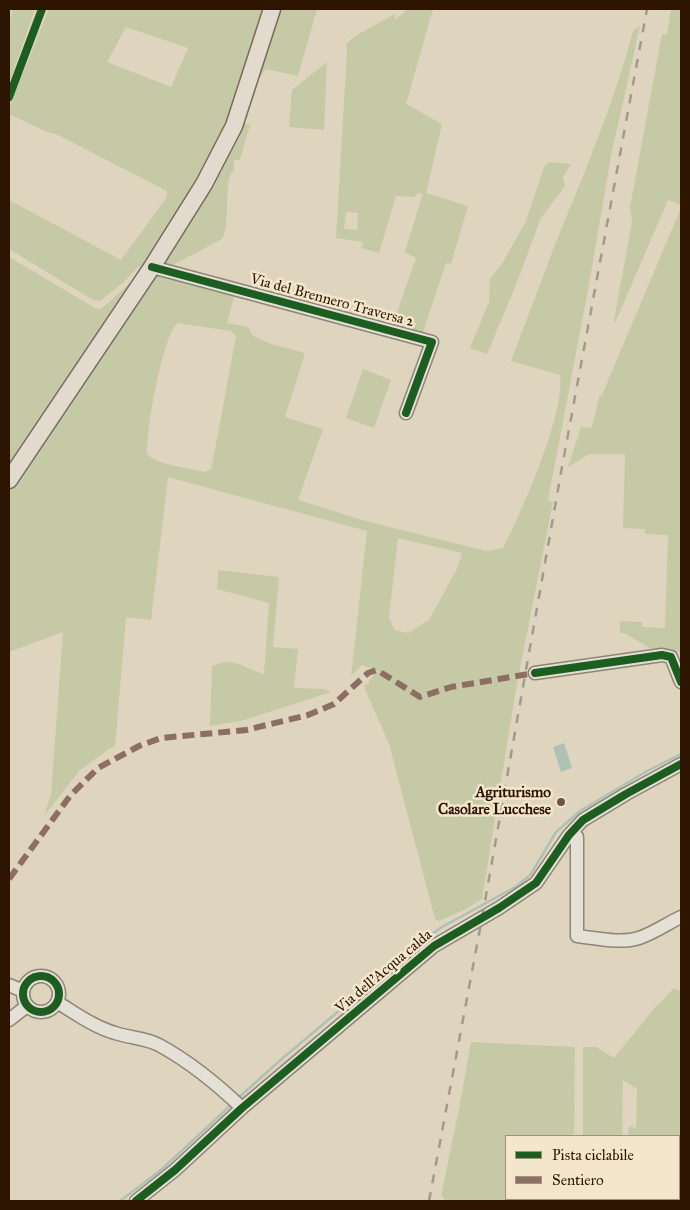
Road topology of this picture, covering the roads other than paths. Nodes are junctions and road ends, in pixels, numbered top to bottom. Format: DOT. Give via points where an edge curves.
graph roads {
  1 [pos="272,9"];
  2 [pos="152,267"];
  3 [pos="406,412"];
  4 [pos="9,480"];
  5 [pos="535,673"];
  6 [pos="681,682"];
  7 [pos="681,764"];
  8 [pos="573,831"];
  9 [pos="681,916"];
  10 [pos="9,985"];
  11 [pos="23,991"];
  12 [pos="57,1002"];
  13 [pos="27,1006"];
  14 [pos="9,1020"];
  15 [pos="237,1103"];
  16 [pos="136,1201"];
  1 -- 2 [label="main road" via="228,140"];
  2 -- 3 [label="street, Via del Brennero Traversa 2" via="432,342"];
  2 -- 4 [label="main road"];
  5 -- 6 [label="street" via="662,655 671,657"];
  7 -- 8 [label="street, Via dell'Acqua calda" via="584,820"];
  8 -- 9 [label="street" via="577,838 577,936 632,940"];
  8 -- 15 [label="street, Via dell'Acqua calda" via="535,883 500,908 434,946"];
  10 -- 11 [label="street"];
  11 -- 12 [label="street" via="35,977 47,977 57,985"];
  11 -- 13 [label="street"];
  12 -- 13 [label="street" via="49,1011 43,1012"];
  12 -- 15 [label="street" via="115,1033 159,1045 211,1079"];
  13 -- 14 [label="street"];
  15 -- 16 [label="street, Via dell'Acqua calda" via="175,1170"];
}
